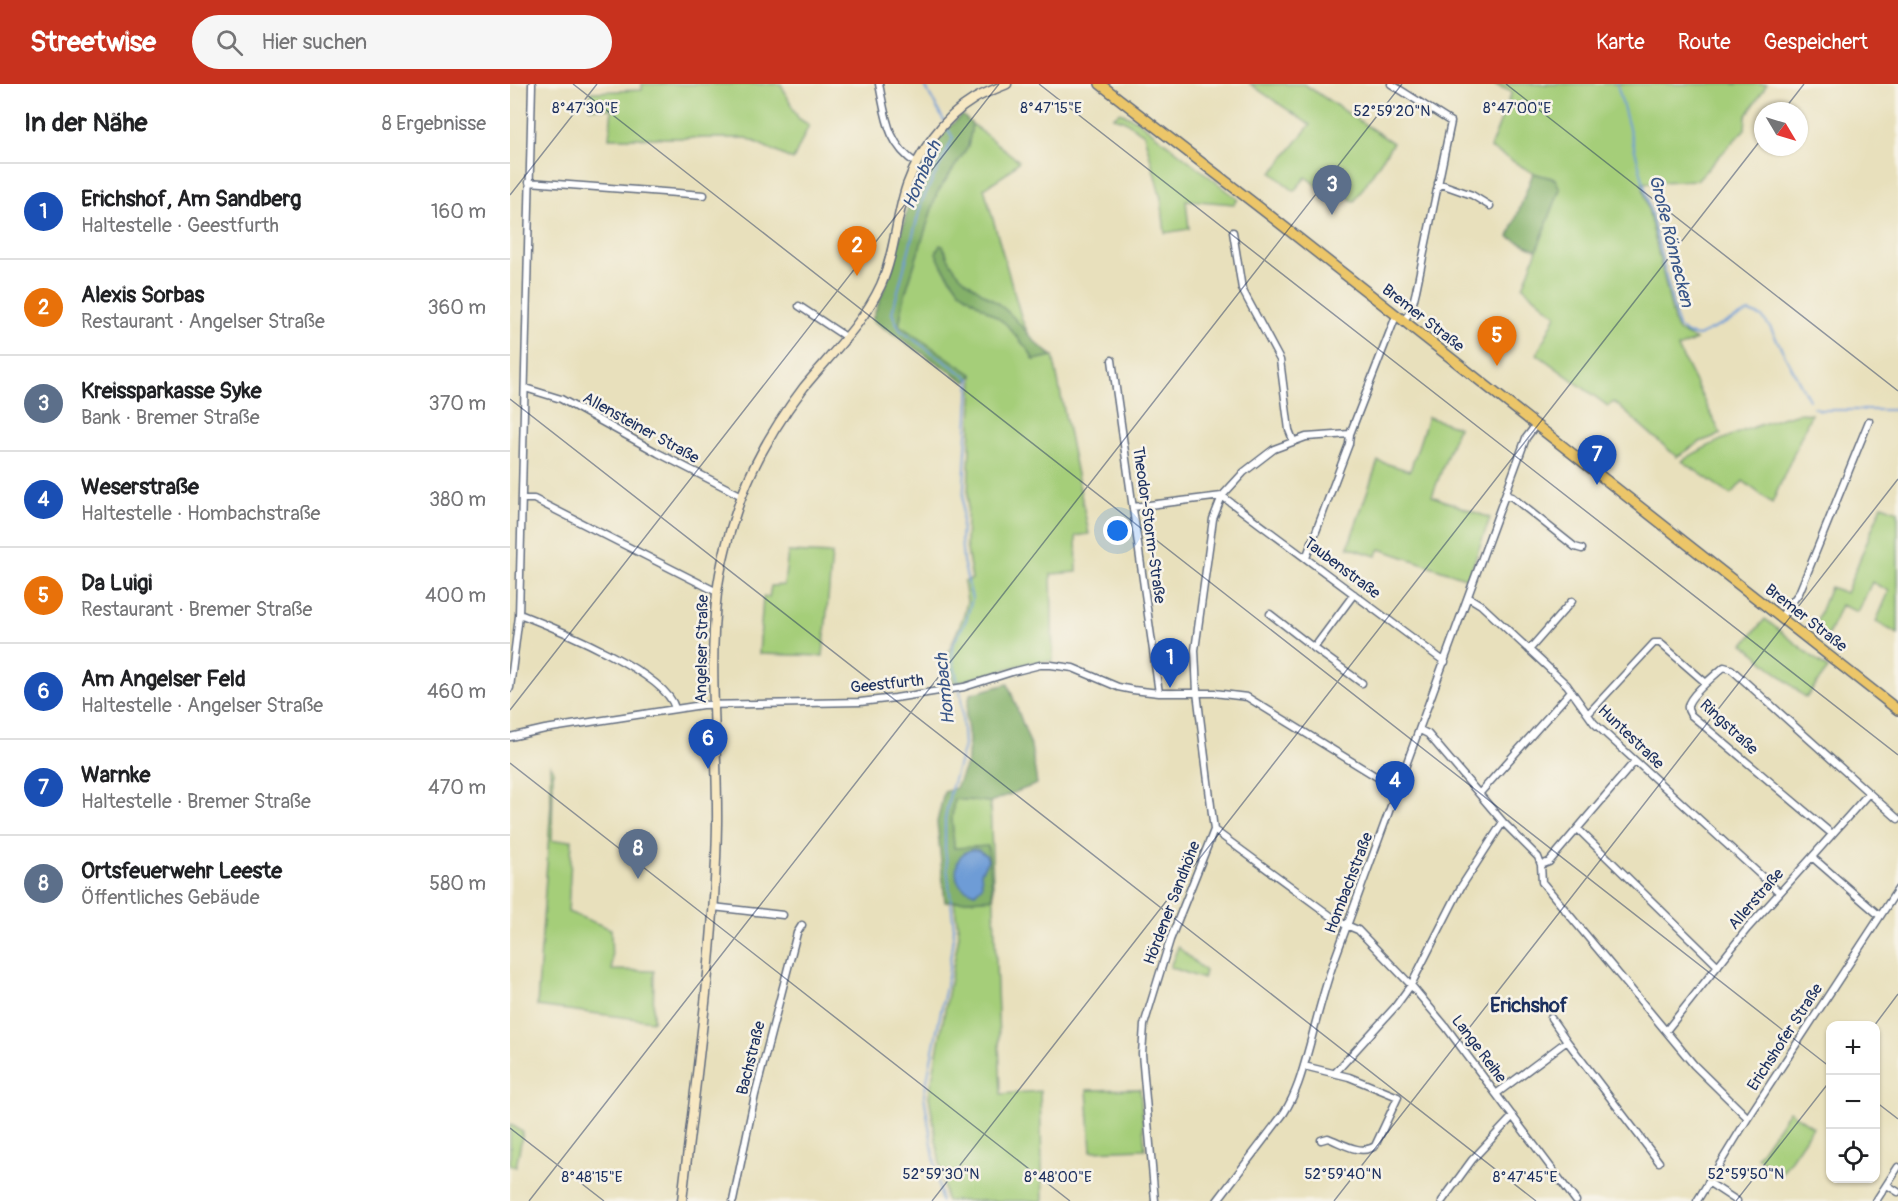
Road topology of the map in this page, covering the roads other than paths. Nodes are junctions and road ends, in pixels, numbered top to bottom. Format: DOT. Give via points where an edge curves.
graph roads {
  1 [pos="532,84"];
  2 [pos="879,84"];
  3 [pos="1007,84"];
  4 [pos="1391,84"];
  5 [pos="1102,85"];
  6 [pos="917,164"];
  7 [pos="529,182"];
  8 [pos="1438,183"];
  9 [pos="704,195"];
  10 [pos="1490,206"];
  11 [pos="1233,232"];
  12 [pos="799,306"];
  13 [pos="1399,319"];
  14 [pos="846,337"];
  15 [pos="1112,360"];
  16 [pos="525,388"];
  17 [pos="1869,422"];
  18 [pos="1535,426"];
  19 [pos="1350,434"];
  20 [pos="1293,440"];
  21 [pos="1506,495"];
  22 [pos="742,496"];
  23 [pos="1222,496"];
  24 [pos="522,499"];
  25 [pos="1133,507"];
  26 [pos="1582,549"];
  27 [pos="1306,558"];
  28 [pos="717,592"];
  29 [pos="1354,594"];
  30 [pos="1468,597"];
  31 [pos="1572,601"];
  32 [pos="1270,614"];
  33 [pos="519,616"];
  34 [pos="1780,618"];
  35 [pos="1314,648"];
  36 [pos="1529,650"];
  37 [pos="1445,662"];
  38 [pos="1362,683"];
  39 [pos="1706,683"];
  40 [pos="510,688"];
  41 [pos="1571,691"];
  42 [pos="1159,693"];
  43 [pos="1197,693"];
  44 [pos="716,705"];
  45 [pos="675,708"];
  46 [pos="1898,710"];
  47 [pos="1588,714"];
  48 [pos="1420,730"];
  49 [pos="510,737"];
  50 [pos="1635,761"];
  51 [pos="1398,790"];
  52 [pos="1869,793"];
  53 [pos="1479,794"];
  54 [pos="1898,819"];
  55 [pos="1503,822"];
  56 [pos="1578,829"];
  57 [pos="1214,830"];
  58 [pos="1832,834"];
  59 [pos="1812,857"];
  60 [pos="1541,865"];
  61 [pos="1898,890"];
  62 [pos="1779,892"];
  63 [pos="713,908"];
  64 [pos="783,915"];
  65 [pos="1880,916"];
  66 [pos="802,925"];
  67 [pos="1347,925"];
  68 [pos="1718,966"];
  69 [pos="1411,984"];
  70 [pos="1551,1018"];
  71 [pos="1666,1031"];
  72 [pos="1567,1041"];
  73 [pos="1304,1066"];
  74 [pos="1335,1073"];
  75 [pos="1496,1094"];
  76 [pos="1513,1116"];
  77 [pos="1748,1118"];
  78 [pos="1321,1140"];
  79 [pos="1659,1162"];
  80 [pos="1898,1167"];
  81 [pos="1708,1182"];
  82 [pos="1887,1185"];
  83 [pos="1898,1192"];
  84 [pos="682,1201"];
  85 [pos="733,1201"];
  86 [pos="1155,1201"];
  87 [pos="1217,1201"];
  88 [pos="1442,1201"];
  89 [pos="1576,1201"];
  90 [pos="1697,1201"];
  91 [pos="1737,1201"];
  92 [pos="1876,1201"];
  1 -- 7 [label="street"];
  2 -- 6 [label="street" via="896,145"];
  3 -- 6 [label="main road, Angelser Straße" via="974,99 929,143"];
  4 -- 8 [label="street" via="1450,122"];
  5 -- 13 [label="main road, Bremer Straße"];
  6 -- 14 [label="main road, Angelser Straße" via="907,185 887,270 867,309"];
  7 -- 9 [label="street"];
  7 -- 16 [label="street"];
  8 -- 10 [label="street" via="1473,195"];
  8 -- 13 [label="street" via="1416,291 1410,311"];
  11 -- 20 [label="street" via="1242,289 1280,360"];
  12 -- 14 [label="street"];
  13 -- 18 [label="main road, Bremer Straße"];
  13 -- 19 [label="street"];
  14 -- 22 [label="main road, Angelser Straße" via="780,422 756,462"];
  15 -- 25 [label="street, Theodor-Storm-Straße"];
  16 -- 22 [label="street, Allensteiner Straße" via="561,399"];
  16 -- 24 [label="street"];
  17 -- 34 [label="street" via="1799,593"];
  18 -- 21 [label="street, Hombachstraße" via="1526,438"];
  18 -- 34 [label="main road, Bremer Straße"];
  19 -- 20 [label="street, Hördener Sandhöhe"];
  19 -- 27 [label="street"];
  20 -- 23 [label="street, Hördener Sandhöhe" via="1244,472"];
  21 -- 26 [label="street"];
  21 -- 30 [label="street, Hombachstraße"];
  22 -- 28 [label="main road, Angelser Straße"];
  23 -- 25 [label="street"];
  23 -- 27 [label="street, Taubenstraße"];
  23 -- 43 [label="street, Hördener Sandhöhe" via="1213,519 1196,637"];
  24 -- 28 [label="street" via="534,499"];
  24 -- 33 [label="street"];
  25 -- 42 [label="street, Theodor-Storm-Straße"];
  27 -- 29 [label="street, Taubenstraße"];
  28 -- 44 [label="main road, Angelser Straße"];
  29 -- 35 [label="street"];
  29 -- 37 [label="street, Taubenstraße"];
  30 -- 36 [label="street, Huntestraße"];
  30 -- 37 [label="street, Hombachstraße"];
  31 -- 36 [label="street"];
  32 -- 35 [label="street"];
  33 -- 40 [label="street"];
  33 -- 45 [label="street" via="639,669 663,690"];
  34 -- 46 [label="main road, Bremer Straße"];
  35 -- 38 [label="street"];
  36 -- 41 [label="street, Huntestraße"];
  37 -- 48 [label="street, Hombachstraße"];
  39 -- 47 [label="street" via="1660,643 1654,643"];
  39 -- 52 [label="street, Ringstraße" via="1724,668 1731,669"];
  39 -- 58 [label="street, Ringstraße" via="1688,704 1691,715"];
  41 -- 47 [label="street, Huntestraße"];
  41 -- 53 [label="street"];
  42 -- 43 [label="street, Geestfurth"];
  42 -- 44 [label="street, Geestfurth" via="1118,687 1072,668 1040,665 960,687 860,702"];
  43 -- 51 [label="street, Geestfurth" via="1247,697"];
  43 -- 57 [label="street, Hördener Sandhöhe"];
  44 -- 45 [label="street, Geestfurth"];
  44 -- 63 [label="main road, Angelser Straße"];
  45 -- 49 [label="street, Geestfurth"];
  47 -- 50 [label="street, Huntestraße"];
  48 -- 51 [label="street, Hombachstraße"];
  48 -- 53 [label="street" via="1428,734"];
  50 -- 56 [label="street"];
  50 -- 62 [label="street, Huntestraße"];
  51 -- 67 [label="street, Hombachstraße"];
  52 -- 54 [label="street, Ringstraße"];
  52 -- 58 [label="street"];
  53 -- 55 [label="street"];
  55 -- 60 [label="street" via="1538,857"];
  55 -- 69 [label="street" via="1461,887"];
  56 -- 60 [label="street" via="1550,862"];
  56 -- 68 [label="street"];
  57 -- 67 [label="street, Lange Reihe"];
  57 -- 86 [label="street, Hördener Sandhöhe" via="1170,940 1144,1025 1142,1054"];
  58 -- 59 [label="street"];
  59 -- 62 [label="street, Allerstraße"];
  59 -- 65 [label="street"];
  60 -- 71 [label="street" via="1542,882"];
  61 -- 65 [label="street, Erichshofer Straße"];
  62 -- 68 [label="street, Allerstraße"];
  63 -- 64 [label="street"];
  63 -- 84 [label="main road, Angelser Straße"];
  65 -- 77 [label="street, Erichshofer Straße"];
  66 -- 85 [label="street, Bachstraße" via="755,1095"];
  67 -- 69 [label="street, Lange Reihe" via="1358,930"];
  67 -- 73 [label="street, Hombachstraße" via="1321,999"];
  68 -- 71 [label="street, Allerstraße"];
  69 -- 74 [label="street"];
  69 -- 75 [label="street, Lange Reihe"];
  70 -- 72 [label="street"];
  71 -- 77 [label="street"];
  72 -- 75 [label="street"];
  72 -- 79 [label="street"];
  73 -- 74 [label="street"];
  73 -- 87 [label="street, Hombachstraße" via="1284,1113"];
  74 -- 78 [label="street" via="1398,1097 1369,1149 1363,1151 1328,1138"];
  75 -- 76 [label="street, Lange Reihe"];
  76 -- 88 [label="street" via="1472,1160"];
  76 -- 89 [label="street, Lange Reihe"];
  77 -- 81 [label="street, Erichshofer Straße"];
  80 -- 82 [label="street"];
  81 -- 90 [label="street, Erichshofer Straße"];
  81 -- 91 [label="street"];
  82 -- 83 [label="street"];
  82 -- 92 [label="street"];
}
